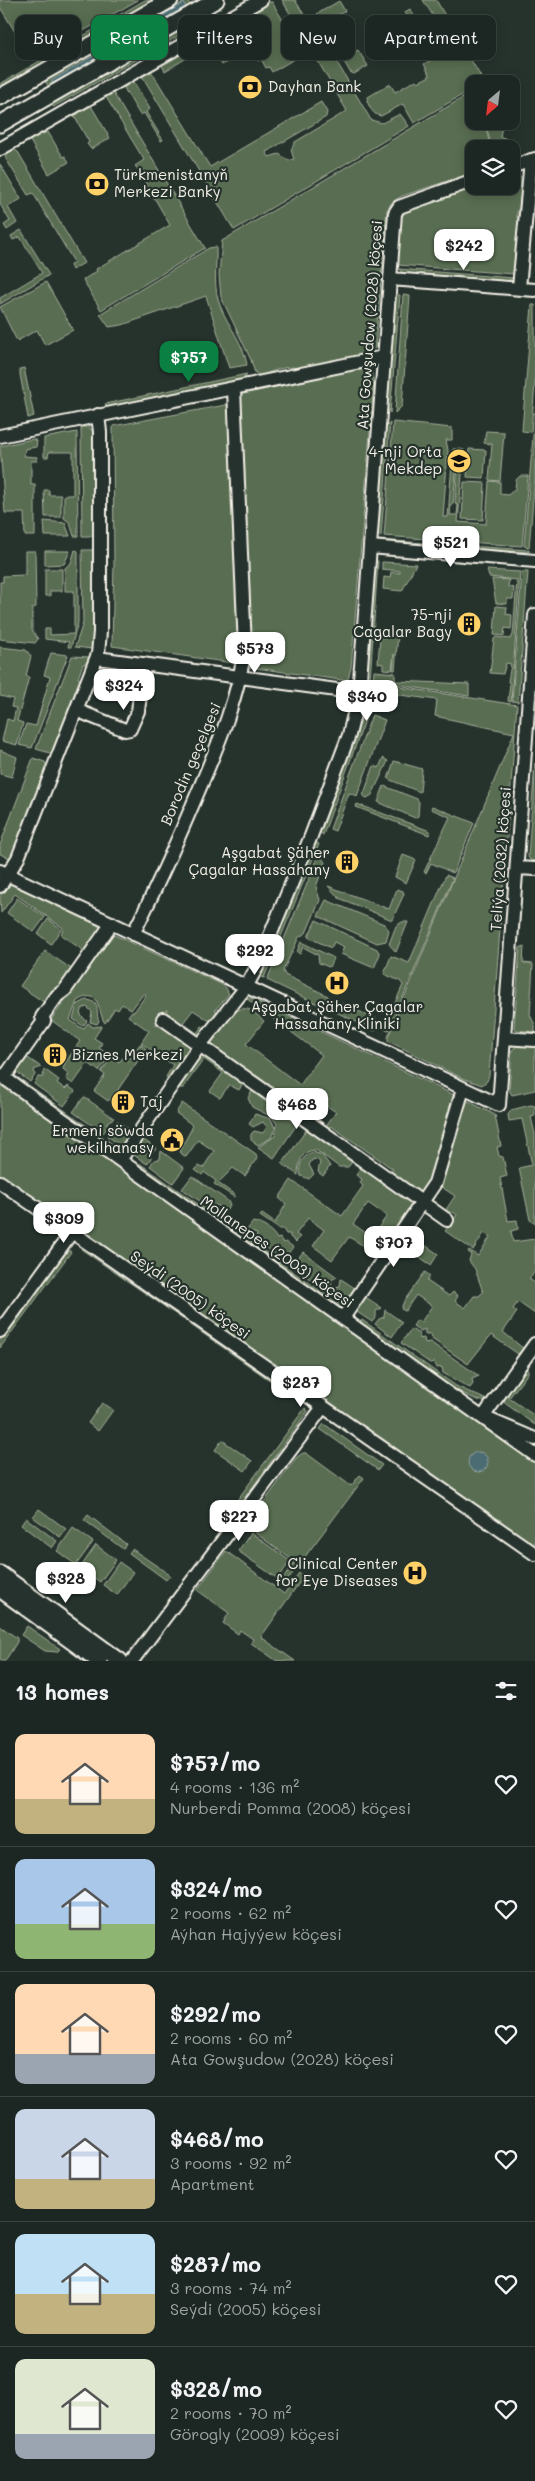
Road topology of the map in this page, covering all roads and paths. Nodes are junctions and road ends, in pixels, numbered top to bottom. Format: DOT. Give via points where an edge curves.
graph roads {
  1 [pos="170,0"];
  2 [pos="261,0"];
  3 [pos="210,3"];
  4 [pos="205,15"];
  5 [pos="234,15"];
  6 [pos="178,46"];
  7 [pos="0,97"];
  8 [pos="0,124"];
  9 [pos="0,149"];
  10 [pos="533,160"];
  11 [pos="520,164"];
  12 [pos="465,183"];
  13 [pos="390,279"];
  14 [pos="519,288"];
  15 [pos="535,290"];
  16 [pos="384,357"];
  17 [pos="234,389"];
  18 [pos="98,415"];
  19 [pos="0,436"];
  20 [pos="370,547"];
  21 [pos="535,561"];
  22 [pos="535,615"];
  23 [pos="97,658"];
  24 [pos="144,664"];
  25 [pos="241,676"];
  26 [pos="359,693"];
  27 [pos="76,710"];
  28 [pos="530,744"];
  29 [pos="518,868"];
  30 [pos="535,869"];
  31 [pos="4,873"];
  32 [pos="0,886"];
  33 [pos="112,923"];
  34 [pos="134,934"];
  35 [pos="246,987"];
  36 [pos="163,1019"];
  37 [pos="504,1038"];
  38 [pos="535,1040"];
  39 [pos="200,1046"];
  40 [pos="2,1077"];
  41 [pos="463,1089"];
  42 [pos="120,1160"];
  43 [pos="0,1182"];
  44 [pos="422,1202"];
  45 [pos="447,1220"];
  46 [pos="72,1232"];
  47 [pos="343,1318"];
  48 [pos="0,1331"];
  49 [pos="535,1344"];
  50 [pos="323,1407"];
  51 [pos="483,1417"];
  52 [pos="535,1440"];
  53 [pos="535,1454"];
  54 [pos="535,1554"];
  55 [pos="0,1574"];
  56 [pos="0,1589"];
  57 [pos="120,1660"];
  58 [pos="99,1661"];
  59 [pos="132,1661"];
  1 -- 7 [label="main road"];
  2 -- 5 [label="street"];
  3 -- 4 [label="main road"];
  3 -- 8 [label="main road"];
  6 -- 9 [label="street"];
  10 -- 11 [label="street"];
  10 -- 14 [label="street"];
  12 -- 13 [label="street, Ata Gowşudow (2028) köçesi" via="396,210"];
  13 -- 14 [label="street"];
  13 -- 16 [label="street, Ata Gowşudow (2028) köçesi"];
  14 -- 15 [label="street"];
  16 -- 17 [label="street"];
  16 -- 20 [label="street, Ata Gowşudow (2028) köçesi"];
  17 -- 18 [label="street"];
  17 -- 25 [label="street, Borodin geçelgesi" via="245,648"];
  18 -- 19 [label="street"];
  18 -- 23 [label="street" via="100,632"];
  20 -- 21 [label="street"];
  20 -- 26 [label="street, Ata Gowşudow (2028) köçesi"];
  22 -- 28 [label="street, Teliýa (2032) köçesi"];
  23 -- 24 [label="street"];
  23 -- 27 [label="street"];
  24 -- 25 [label="street"];
  24 -- 27 [label="street" via="138,711 130,729 125,730"];
  25 -- 26 [label="street"];
  25 -- 34 [label="street, Borodin geçelgesi" via="233,707 200,787"];
  26 -- 35 [label="street, Ata Gowşudow (2028) köçesi" via="351,729 315,827 258,966"];
  27 -- 31 [label="street" via="18,858"];
  28 -- 29 [label="street, Teliýa (2032) köçesi"];
  29 -- 30 [label="street"];
  29 -- 37 [label="street, Teliýa (2032) köçesi"];
  31 -- 32 [label="street"];
  31 -- 33 [label="street"];
  33 -- 34 [label="street"];
  33 -- 40 [label="street"];
  34 -- 35 [label="street"];
  35 -- 39 [label="street, Ata Gowşudow (2028) köçesi"];
  35 -- 41 [label="street"];
  36 -- 39 [label="street"];
  37 -- 38 [label="street"];
  37 -- 41 [label="street, Teliýa (2032) köçesi" via="498,1104"];
  39 -- 42 [label="street, Ata Gowşudow (2028) köçesi"];
  39 -- 44 [label="street"];
  40 -- 42 [label="street, Mollanepes (2003) köçesi"];
  41 -- 44 [label="street" via="437,1178"];
  42 -- 47 [label="street, Mollanepes (2003) köçesi"];
  43 -- 46 [label="street, Seýdi (2005) köçesi"];
  44 -- 45 [label="street"];
  44 -- 47 [label="street"];
  46 -- 48 [label="street"];
  46 -- 50 [label="street, Seýdi (2005) köçesi"];
  47 -- 51 [label="street, Mollanepes (2003) köçesi"];
  49 -- 51 [label="street"];
  50 -- 54 [label="street, Seýdi (2005) köçesi"];
  50 -- 59 [label="street"];
  51 -- 52 [label="street"];
  51 -- 53 [label="street, Mollanepes (2003) köçesi"];
  55 -- 57 [label="main road"];
  56 -- 58 [label="main road"];
}
